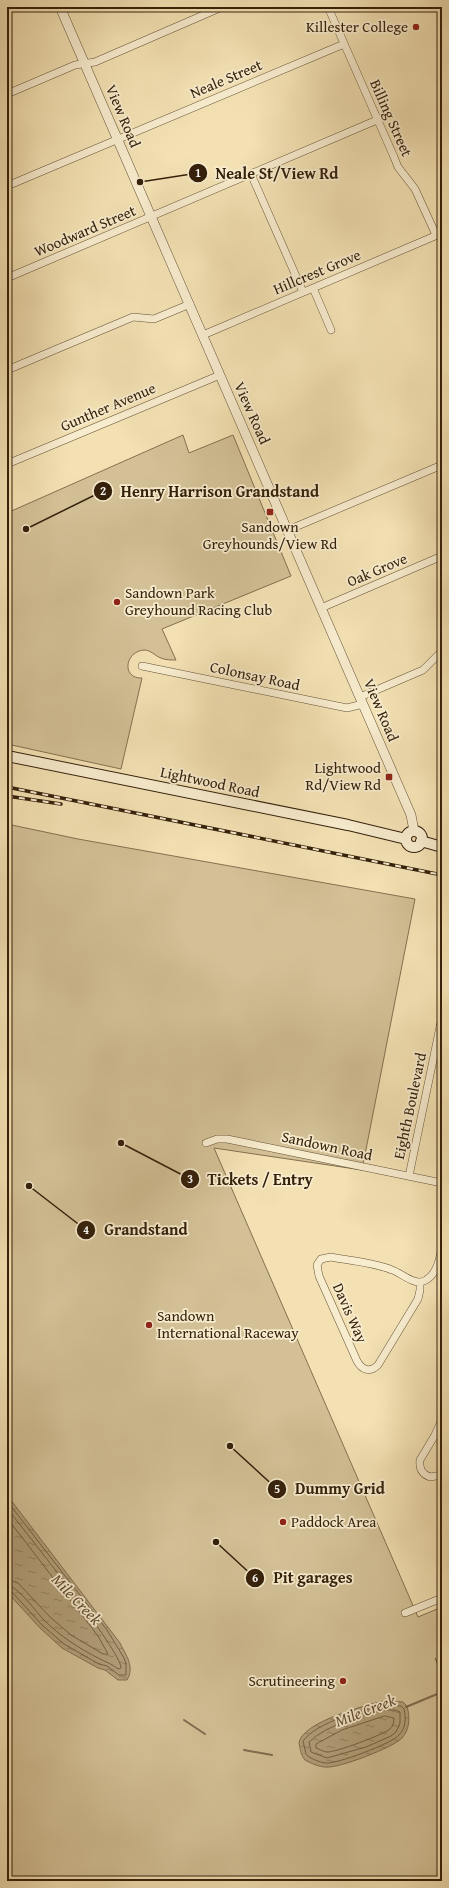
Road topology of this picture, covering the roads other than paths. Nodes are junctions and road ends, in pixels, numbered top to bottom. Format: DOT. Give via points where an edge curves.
graph roads {
  1 [pos="60,7"];
  2 [pos="222,7"];
  3 [pos="328,7"];
  4 [pos="344,44"];
  5 [pos="84,63"];
  6 [pos="7,94"];
  7 [pos="377,120"];
  8 [pos="117,139"];
  9 [pos="251,174"];
  10 [pos="7,186"];
  11 [pos="151,217"];
  12 [pos="439,234"];
  13 [pos="7,278"];
  14 [pos="313,288"];
  15 [pos="303,292"];
  16 [pos="190,304"];
  17 [pos="331,330"];
  18 [pos="203,335"];
  19 [pos="7,370"];
  20 [pos="220,375"];
  21 [pos="7,464"];
  22 [pos="442,465"];
  23 [pos="288,530"];
  24 [pos="442,556"];
  25 [pos="321,608"];
  26 [pos="442,651"];
  27 [pos="142,666"];
  28 [pos="362,701"];
  29 [pos="7,756"];
  30 [pos="414,831"];
  31 [pos="406,839"];
  32 [pos="421,841"];
  33 [pos="442,847"];
  34 [pos="442,1017"];
  35 [pos="206,1143"];
  36 [pos="409,1176"];
  37 [pos="442,1183"];
  38 [pos="442,1247"];
  39 [pos="420,1282"];
  40 [pos="442,1419"];
  41 [pos="442,1475"];
  42 [pos="442,1598"];
  43 [pos="405,1612"];
  1 -- 5 [label="street, View Road"];
  2 -- 5 [label="street" via="95,62"];
  3 -- 4 [label="street, Billing Street"];
  4 -- 7 [label="street, Billing Street"];
  4 -- 8 [label="street, Neale Street"];
  5 -- 6 [label="street"];
  5 -- 8 [label="street, View Road"];
  7 -- 9 [label="street, Woodward Street"];
  7 -- 12 [label="street, Billing Street" via="398,166 415,189"];
  8 -- 10 [label="street, Neale Street"];
  8 -- 11 [label="street, View Road"];
  9 -- 11 [label="street, Woodward Street"];
  9 -- 15 [label="street"];
  11 -- 13 [label="street, Woodward Street"];
  11 -- 16 [label="street, View Road"];
  12 -- 14 [label="street, Hillcrest Grove"];
  14 -- 15 [label="street, Hillcrest Grove"];
  14 -- 17 [label="street"];
  15 -- 18 [label="street, Hillcrest Grove"];
  16 -- 18 [label="street, View Road"];
  16 -- 19 [label="street" via="154,319 133,317"];
  18 -- 20 [label="street, View Road"];
  20 -- 21 [label="street, Gunther Avenue"];
  20 -- 23 [label="street, View Road"];
  22 -- 23 [label="street"];
  23 -- 25 [label="street, View Road"];
  24 -- 25 [label="street, Oak Grove"];
  25 -- 28 [label="street, View Road"];
  26 -- 28 [label="street, Colonsay Road" via="423,670"];
  27 -- 28 [label="street, Colonsay Road" via="347,708"];
  28 -- 30 [label="street, View Road" via="411,815"];
  29 -- 31 [label="main road, Lightwood Road"];
  30 -- 31 [label="main road" via="408,833"];
  30 -- 32 [label="main road" via="420,834"];
  31 -- 32 [label="main road" via="412,846 418,845"];
  32 -- 33 [label="main road"];
  34 -- 36 [label="street, Eighth Boulevard"];
  35 -- 36 [label="street, Sandown Road" via="227,1139"];
  36 -- 37 [label="street, Sandown Road"];
  38 -- 39 [label="street" via="436,1269"];
  39 -- 39 [label="street, Davis Way" via="391,1269 330,1257 321,1259 317,1265 319,1276 356,1361 368,1370 378,1365 418,1299"];
  40 -- 41 [label="street" via="420,1464 422,1472 430,1477"];
  42 -- 43 [label="street"];
}
